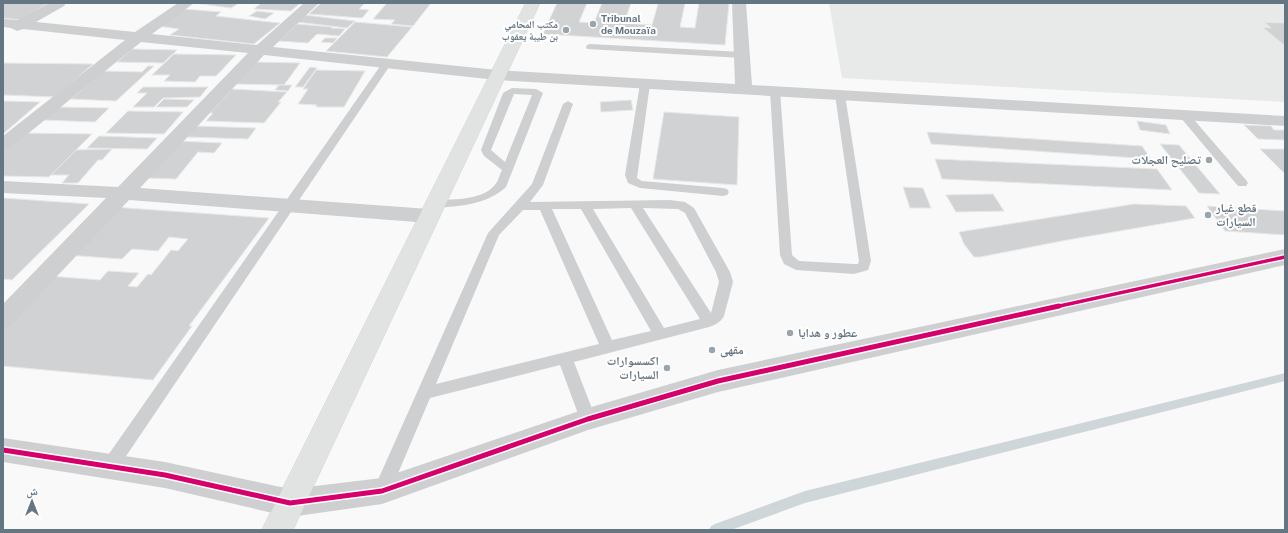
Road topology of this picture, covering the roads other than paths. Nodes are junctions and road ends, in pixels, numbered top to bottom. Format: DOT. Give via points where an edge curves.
graph roads {
  1 [pos="59,3"];
  2 [pos="187,3"];
  3 [pos="312,3"];
  4 [pos="532,3"];
  5 [pos="739,3"];
  6 [pos="3,23"];
  7 [pos="20,25"];
  8 [pos="3,36"];
  9 [pos="136,38"];
  10 [pos="590,48"];
  11 [pos="259,51"];
  12 [pos="742,55"];
  13 [pos="386,64"];
  14 [pos="498,75"];
  15 [pos="645,84"];
  16 [pos="744,90"];
  17 [pos="775,91"];
  18 [pos="840,95"];
  19 [pos="568,104"];
  20 [pos="1185,116"];
  21 [pos="1285,121"];
  22 [pos="3,145"];
  23 [pos="508,169"];
  24 [pos="1242,184"];
  25 [pos="3,187"];
  26 [pos="723,192"];
  27 [pos="122,193"];
  28 [pos="634,204"];
  29 [pos="544,205"];
  30 [pos="585,205"];
  31 [pos="288,206"];
  32 [pos="520,206"];
  33 [pos="432,210"];
  34 [pos="1285,257"];
  35 [pos="3,319"];
  36 [pos="709,322"];
  37 [pos="660,334"];
  38 [pos="608,347"];
  39 [pos="566,358"];
  40 [pos="425,393"];
  41 [pos="588,419"];
  42 [pos="3,450"];
  43 [pos="110,466"];
  44 [pos="382,491"];
  45 [pos="290,503"];
  46 [pos="277,530"];
  1 -- 7 [label="street"];
  2 -- 9 [label="street"];
  3 -- 11 [label="street"];
  4 -- 14 [label="main road"];
  5 -- 12 [label="street"];
  6 -- 7 [label="street"];
  7 -- 8 [label="street"];
  7 -- 9 [label="street"];
  9 -- 11 [label="street"];
  9 -- 22 [label="street"];
  10 -- 12 [label="lane"];
  11 -- 13 [label="street"];
  11 -- 27 [label="street"];
  12 -- 16 [label="street"];
  13 -- 14 [label="street"];
  13 -- 31 [label="lane"];
  14 -- 15 [label="street"];
  14 -- 33 [label="main road"];
  15 -- 16 [label="street"];
  15 -- 26 [label="lane" via="632,180 640,184"];
  16 -- 17 [label="street"];
  17 -- 18 [label="street"];
  17 -- 18 [label="lane" via="786,255 789,261 796,265 854,269 863,267 865,261"];
  18 -- 20 [label="street"];
  19 -- 32 [label="lane" via="537,185"];
  20 -- 21 [label="street"];
  20 -- 24 [label="lane"];
  23 -- 23 [label="lane" via="538,93 536,92 508,93 486,150"];
  23 -- 33 [label="lane" via="502,184 495,192 473,202"];
  25 -- 27 [label="street"];
  27 -- 31 [label="street"];
  27 -- 35 [label="street"];
  28 -- 30 [label="lane"];
  28 -- 36 [label="lane"];
  28 -- 36 [label="lane" via="681,205 690,211 726,282 717,316"];
  29 -- 30 [label="lane"];
  29 -- 32 [label="lane"];
  29 -- 38 [label="lane"];
  30 -- 37 [label="lane"];
  31 -- 33 [label="street"];
  31 -- 43 [label="lane"];
  32 -- 40 [label="lane" via="494,233"];
  33 -- 45 [label="main road"];
  34 -- 41 [label="street" via="718,381"];
  36 -- 37 [label="lane"];
  37 -- 38 [label="lane"];
  38 -- 39 [label="lane"];
  39 -- 40 [label="lane"];
  39 -- 41 [label="lane"];
  40 -- 44 [label="lane"];
  41 -- 44 [label="street"];
  42 -- 43 [label="street"];
  43 -- 45 [label="street" via="165,475"];
  44 -- 45 [label="street"];
  45 -- 46 [label="main road"];
}
